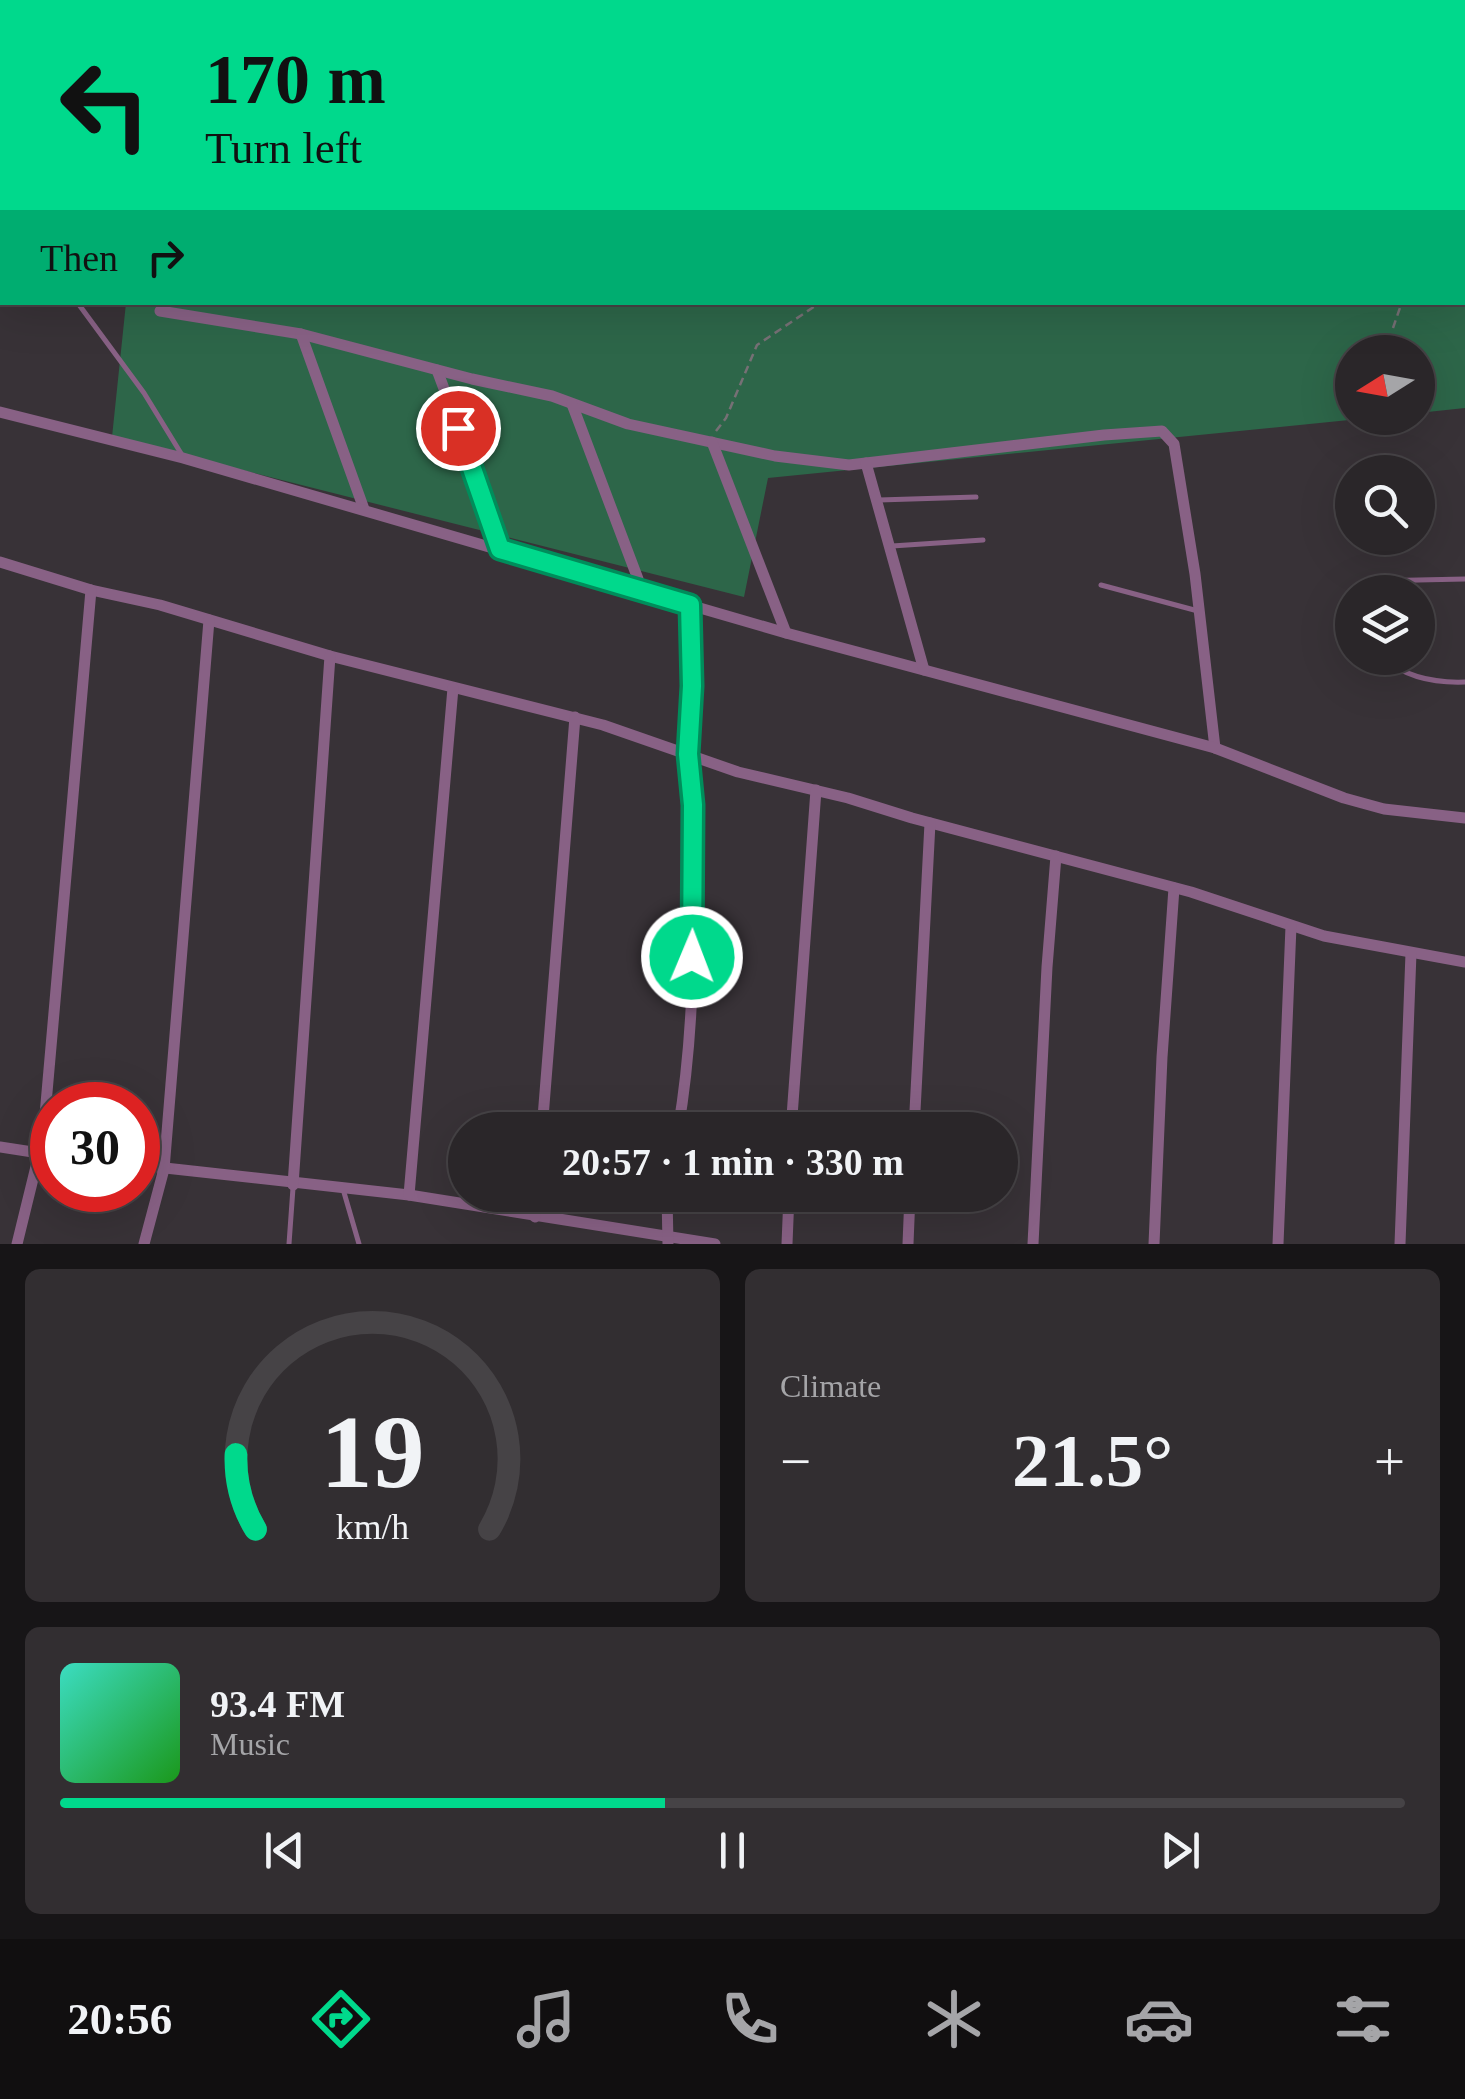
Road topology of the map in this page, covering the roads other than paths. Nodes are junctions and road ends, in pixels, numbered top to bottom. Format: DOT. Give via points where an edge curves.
graph roads {
  1 [pos="79,305"];
  2 [pos="160,311"];
  3 [pos="301,334"];
  4 [pos="437,370"];
  5 [pos="572,404"];
  6 [pos="0,412"];
  7 [pos="712,442"];
  8 [pos="184,458"];
  9 [pos="866,463"];
  10 [pos="976,497"];
  11 [pos="876,500"];
  12 [pos="364,509"];
  13 [pos="983,540"];
  14 [pos="889,546"];
  15 [pos="500,549"];
  16 [pos="0,562"];
  17 [pos="1465,579"];
  18 [pos="1435,580"];
  19 [pos="1101,585"];
  20 [pos="91,590"];
  21 [pos="638,590"];
  22 [pos="690,605"];
  23 [pos="1198,611"];
  24 [pos="208,620"];
  25 [pos="786,633"];
  26 [pos="330,656"];
  27 [pos="924,670"];
  28 [pos="1416,675"];
  29 [pos="1465,682"];
  30 [pos="453,688"];
  31 [pos="575,717"];
  32 [pos="1215,748"];
  33 [pos="688,754"];
  34 [pos="816,790"];
  35 [pos="1465,818"];
  36 [pos="930,823"];
  37 [pos="1056,856"];
  38 [pos="1174,888"];
  39 [pos="1291,926"];
  40 [pos="1411,953"];
  41 [pos="1465,962"];
  42 [pos="52,1082"];
  43 [pos="543,1112"];
  44 [pos="680,1112"];
  45 [pos="792,1112"];
  46 [pos="915,1112"];
  47 [pos="0,1148"];
  48 [pos="30,1152"];
  49 [pos="160,1168"];
  50 [pos="164,1169"];
  51 [pos="293,1184"];
  52 [pos="342,1187"];
  53 [pos="409,1195"];
  54 [pos="30,1204"];
  55 [pos="535,1212"];
  56 [pos="667,1212"];
  57 [pos="788,1212"];
  58 [pos="909,1212"];
  59 [pos="535,1216"];
  60 [pos="667,1239"];
  61 [pos="17,1244"];
  62 [pos="144,1244"];
  63 [pos="290,1244"];
  64 [pos="359,1244"];
  65 [pos="714,1244"];
  66 [pos="787,1244"];
  67 [pos="908,1244"];
  68 [pos="1033,1244"];
  69 [pos="1154,1244"];
  70 [pos="1278,1244"];
  71 [pos="1400,1244"];
  1 -- 8 [label="lane"];
  2 -- 3 [label="street"];
  3 -- 4 [label="street"];
  3 -- 12 [label="street"];
  4 -- 5 [label="street"];
  4 -- 15 [label="street"];
  5 -- 7 [label="street"];
  5 -- 21 [label="street"];
  6 -- 8 [label="street"];
  7 -- 9 [label="street" via="775,456"];
  7 -- 25 [label="street"];
  8 -- 12 [label="street"];
  9 -- 11 [label="street"];
  9 -- 23 [label="street" via="1162,431 1174,444"];
  10 -- 11 [label="lane"];
  11 -- 14 [label="street"];
  12 -- 15 [label="street"];
  13 -- 14 [label="lane"];
  14 -- 27 [label="street"];
  15 -- 21 [label="street"];
  16 -- 20 [label="street"];
  17 -- 18 [label="lane"];
  19 -- 23 [label="lane"];
  20 -- 24 [label="street"];
  20 -- 42 [label="street"];
  21 -- 22 [label="street"];
  22 -- 25 [label="street"];
  22 -- 33 [label="street"];
  23 -- 32 [label="street"];
  24 -- 26 [label="street"];
  24 -- 50 [label="street"];
  25 -- 27 [label="street"];
  26 -- 30 [label="street"];
  26 -- 51 [label="street"];
  27 -- 32 [label="street"];
  28 -- 29 [label="lane"];
  30 -- 31 [label="street"];
  30 -- 53 [label="street"];
  31 -- 33 [label="street"];
  31 -- 43 [label="street"];
  32 -- 35 [label="street" via="1344,798"];
  33 -- 34 [label="street"];
  33 -- 44 [label="street" via="690,1031"];
  34 -- 36 [label="street"];
  34 -- 45 [label="street"];
  36 -- 37 [label="street"];
  36 -- 46 [label="street"];
  37 -- 38 [label="street"];
  37 -- 68 [label="street"];
  38 -- 39 [label="street"];
  38 -- 69 [label="street"];
  39 -- 40 [label="street"];
  39 -- 70 [label="street"];
  40 -- 41 [label="street"];
  40 -- 71 [label="street"];
  47 -- 48 [label="street"];
  49 -- 50 [label="street"];
  50 -- 51 [label="street"];
  50 -- 62 [label="street"];
  51 -- 52 [label="street"];
  51 -- 63 [label="lane"];
  52 -- 53 [label="street"];
  52 -- 64 [label="lane"];
  53 -- 59 [label="street"];
  54 -- 61 [label="street"];
  55 -- 59 [label="street"];
  56 -- 60 [label="street"];
  57 -- 66 [label="street"];
  58 -- 67 [label="street"];
  59 -- 60 [label="street"];
  60 -- 65 [label="street"];
}
